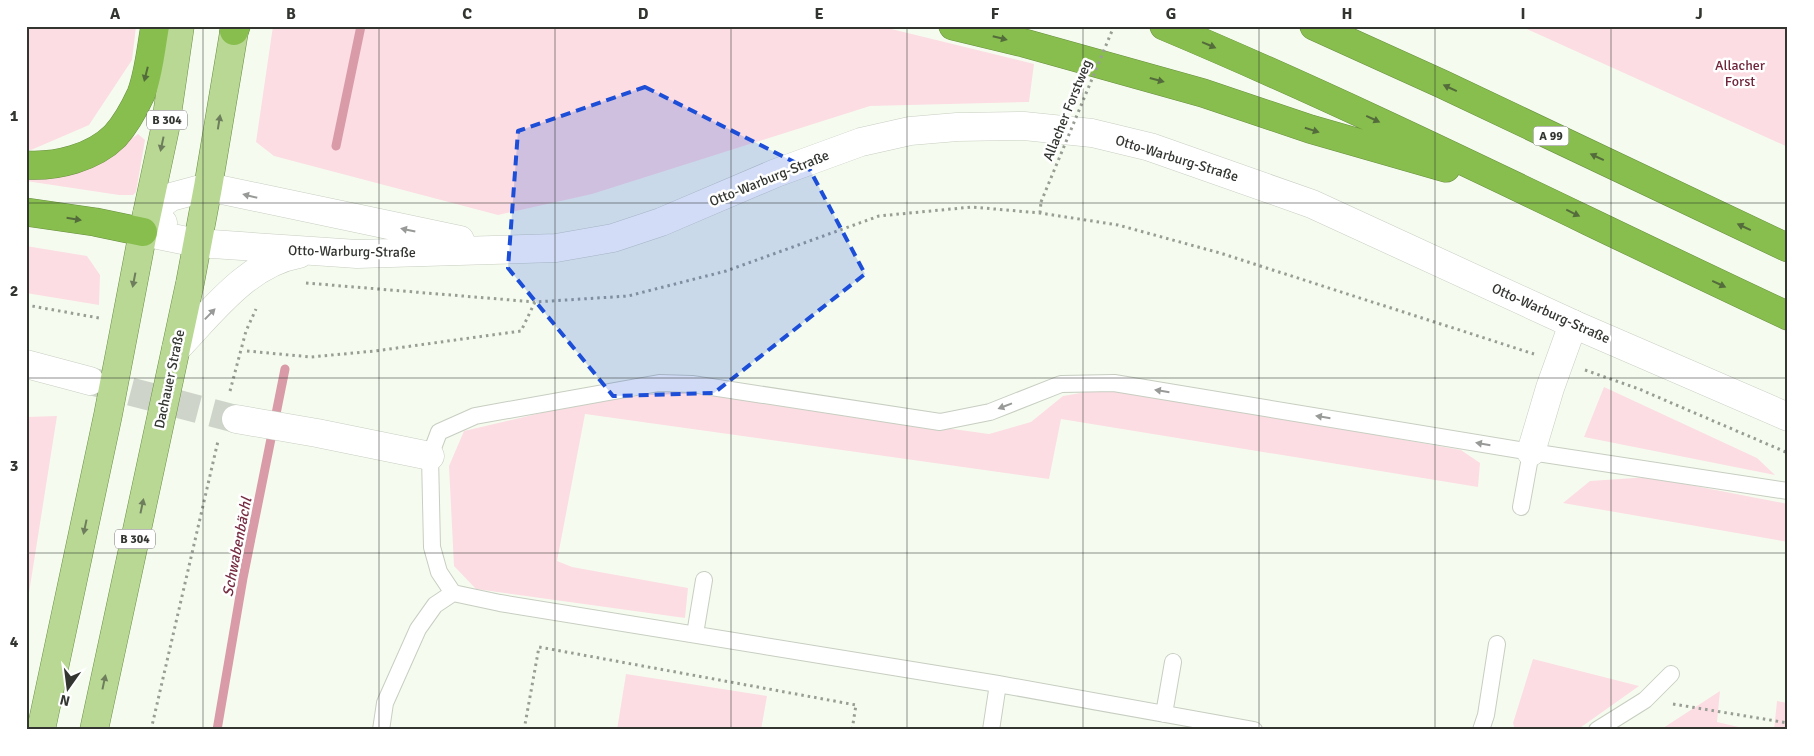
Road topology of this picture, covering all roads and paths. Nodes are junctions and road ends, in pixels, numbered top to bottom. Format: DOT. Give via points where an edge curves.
graph roads {
  1 [pos="155,26"];
  2 [pos="180,26"];
  3 [pos="953,26"];
  4 [pos="1114,26"];
  5 [pos="1164,26"];
  6 [pos="1314,26"];
  7 [pos="235,28"];
  8 [pos="26,165"];
  9 [pos="208,187"];
  10 [pos="1529,192"];
  11 [pos="26,212"];
  12 [pos="1040,213"];
  13 [pos="145,223"];
  14 [pos="197,243"];
  15 [pos="1788,248"];
  16 [pos="508,250"];
  17 [pos="314,251"];
  18 [pos="302,283"];
  19 [pos="535,302"];
  20 [pos="26,305"];
  21 [pos="257,306"];
  22 [pos="1788,316"];
  23 [pos="104,319"];
  24 [pos="1573,324"];
  25 [pos="176,349"];
  26 [pos="247,351"];
  27 [pos="1559,361"];
  28 [pos="26,364"];
  29 [pos="90,382"];
  30 [pos="229,416"];
  31 [pos="1788,417"];
  32 [pos="1531,452"];
  33 [pos="1788,453"];
  34 [pos="430,456"];
  35 [pos="1788,491"];
  36 [pos="1520,508"];
  37 [pos="704,580"];
  38 [pos="453,593"];
  39 [pos="695,634"];
  40 [pos="1497,644"];
  41 [pos="1173,662"];
  42 [pos="1671,674"];
  43 [pos="998,684"];
  44 [pos="1645,700"];
  45 [pos="1164,714"];
  46 [pos="1788,723"];
  47 [pos="42,730"];
  48 [pos="94,730"];
  49 [pos="152,730"];
  50 [pos="381,730"];
  51 [pos="524,730"];
  52 [pos="852,730"];
  53 [pos="991,730"];
  54 [pos="1254,730"];
  55 [pos="1481,730"];
  56 [pos="1597,730"];
  1 -- 8 [label="highway, one-way" via="141,94 115,136 96,150 76,158 54,165"];
  2 -- 13 [label="main road, B 304, one-way" via="165,129"];
  3 -- 10 [label="highway, one-way" via="1203,93 1310,129"];
  4 -- 12 [label="path, Allacher Forstweg, bridge"];
  5 -- 10 [label="highway, one-way"];
  15 -- 6 [label="highway, A 99, one-way"];
  9 -- 7 [label="main road, Dachauer Straße / B 304, one-way"];
  9 -- 13 [label="main road" via="171,198"];
  9 -- 14 [label="main road, Dachauer Straße / B 304"];
  16 -- 9 [label="main road, Otto-Warburg-Straße, one-way"];
  10 -- 22 [label="highway, one-way"];
  11 -- 13 [label="highway, one-way"];
  12 -- 19 [label="path" via="972,206 879,216 726,271 628,296"];
  12 -- 27 [label="path" via="1118,225 1220,253"];
  13 -- 14 [label="main road, Otto-Warburg-Straße"];
  13 -- 47 [label="main road, B 304, one-way"];
  14 -- 17 [label="main road, Otto-Warburg-Straße"];
  14 -- 25 [label="main road, Dachauer Straße / B 304"];
  16 -- 17 [label="main road, Otto-Warburg-Straße" via="356,254"];
  16 -- 24 [label="main road, Otto-Warburg-Straße" via="556,248 613,238 861,142 910,130 1024,126 1092,133 1150,147 1222,171 1312,204"];
  25 -- 17 [label="main road, one-way" via="244,280 285,256"];
  18 -- 19 [label="path"];
  19 -- 26 [label="path" via="521,331 311,357"];
  20 -- 23 [label="path"];
  21 -- 30 [label="path" via="246,331"];
  24 -- 27 [label="main road"];
  24 -- 31 [label="main road, Otto-Warburg-Straße"];
  48 -- 25 [label="main road, Dachauer Straße / B 304, one-way"];
  27 -- 32 [label="main road"];
  27 -- 33 [label="path" via="1639,389"];
  28 -- 29 [label="main road"];
  30 -- 34 [label="main road"];
  30 -- 49 [label="path"];
  32 -- 34 [label="lane, one-way" via="1114,382 1062,384 990,412 940,422 692,384 659,383 475,416 439,432"];
  32 -- 35 [label="lane"];
  32 -- 36 [label="lane"];
  34 -- 38 [label="lane" via="432,547 439,572"];
  37 -- 39 [label="lane"];
  38 -- 39 [label="lane"];
  38 -- 50 [label="lane" via="435,605 418,629 385,704"];
  39 -- 43 [label="lane"];
  40 -- 55 [label="lane"];
  41 -- 45 [label="lane"];
  42 -- 44 [label="lane"];
  43 -- 45 [label="lane"];
  43 -- 53 [label="lane"];
  44 -- 46 [label="path"];
  44 -- 56 [label="lane"];
  45 -- 54 [label="lane"];
  51 -- 52 [label="path" via="539,647 856,705"];
}
